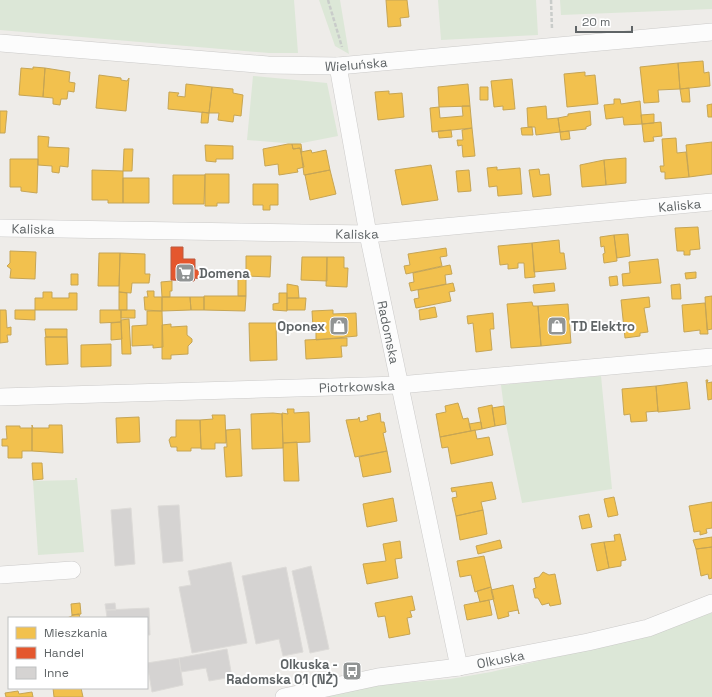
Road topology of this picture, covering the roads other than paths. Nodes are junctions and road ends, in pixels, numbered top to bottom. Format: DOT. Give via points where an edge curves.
graph roads {
  1 [pos="712,32"];
  2 [pos="0,43"];
  3 [pos="338,66"];
  4 [pos="712,202"];
  5 [pos="0,228"];
  6 [pos="368,234"];
  7 [pos="712,357"];
  8 [pos="399,385"];
  9 [pos="0,397"];
  10 [pos="72,570"];
  11 [pos="0,574"];
  12 [pos="712,604"];
  13 [pos="459,667"];
  14 [pos="284,697"];
  1 -- 3 [label="street, Wieluńska"];
  2 -- 3 [label="street, Wieluńska" via="268,65"];
  3 -- 6 [label="street, Radomska"];
  4 -- 6 [label="street, Kaliska"];
  5 -- 6 [label="street, Kaliska"];
  6 -- 8 [label="street, Radomska"];
  7 -- 8 [label="street, Piotrkowska"];
  8 -- 9 [label="street, Piotrkowska"];
  8 -- 13 [label="street, Radomska"];
  10 -- 11 [label="street"];
  12 -- 13 [label="street, Olkuska" via="648,628"];
  13 -- 14 [label="street, Olkuska" via="378,677"];
}
